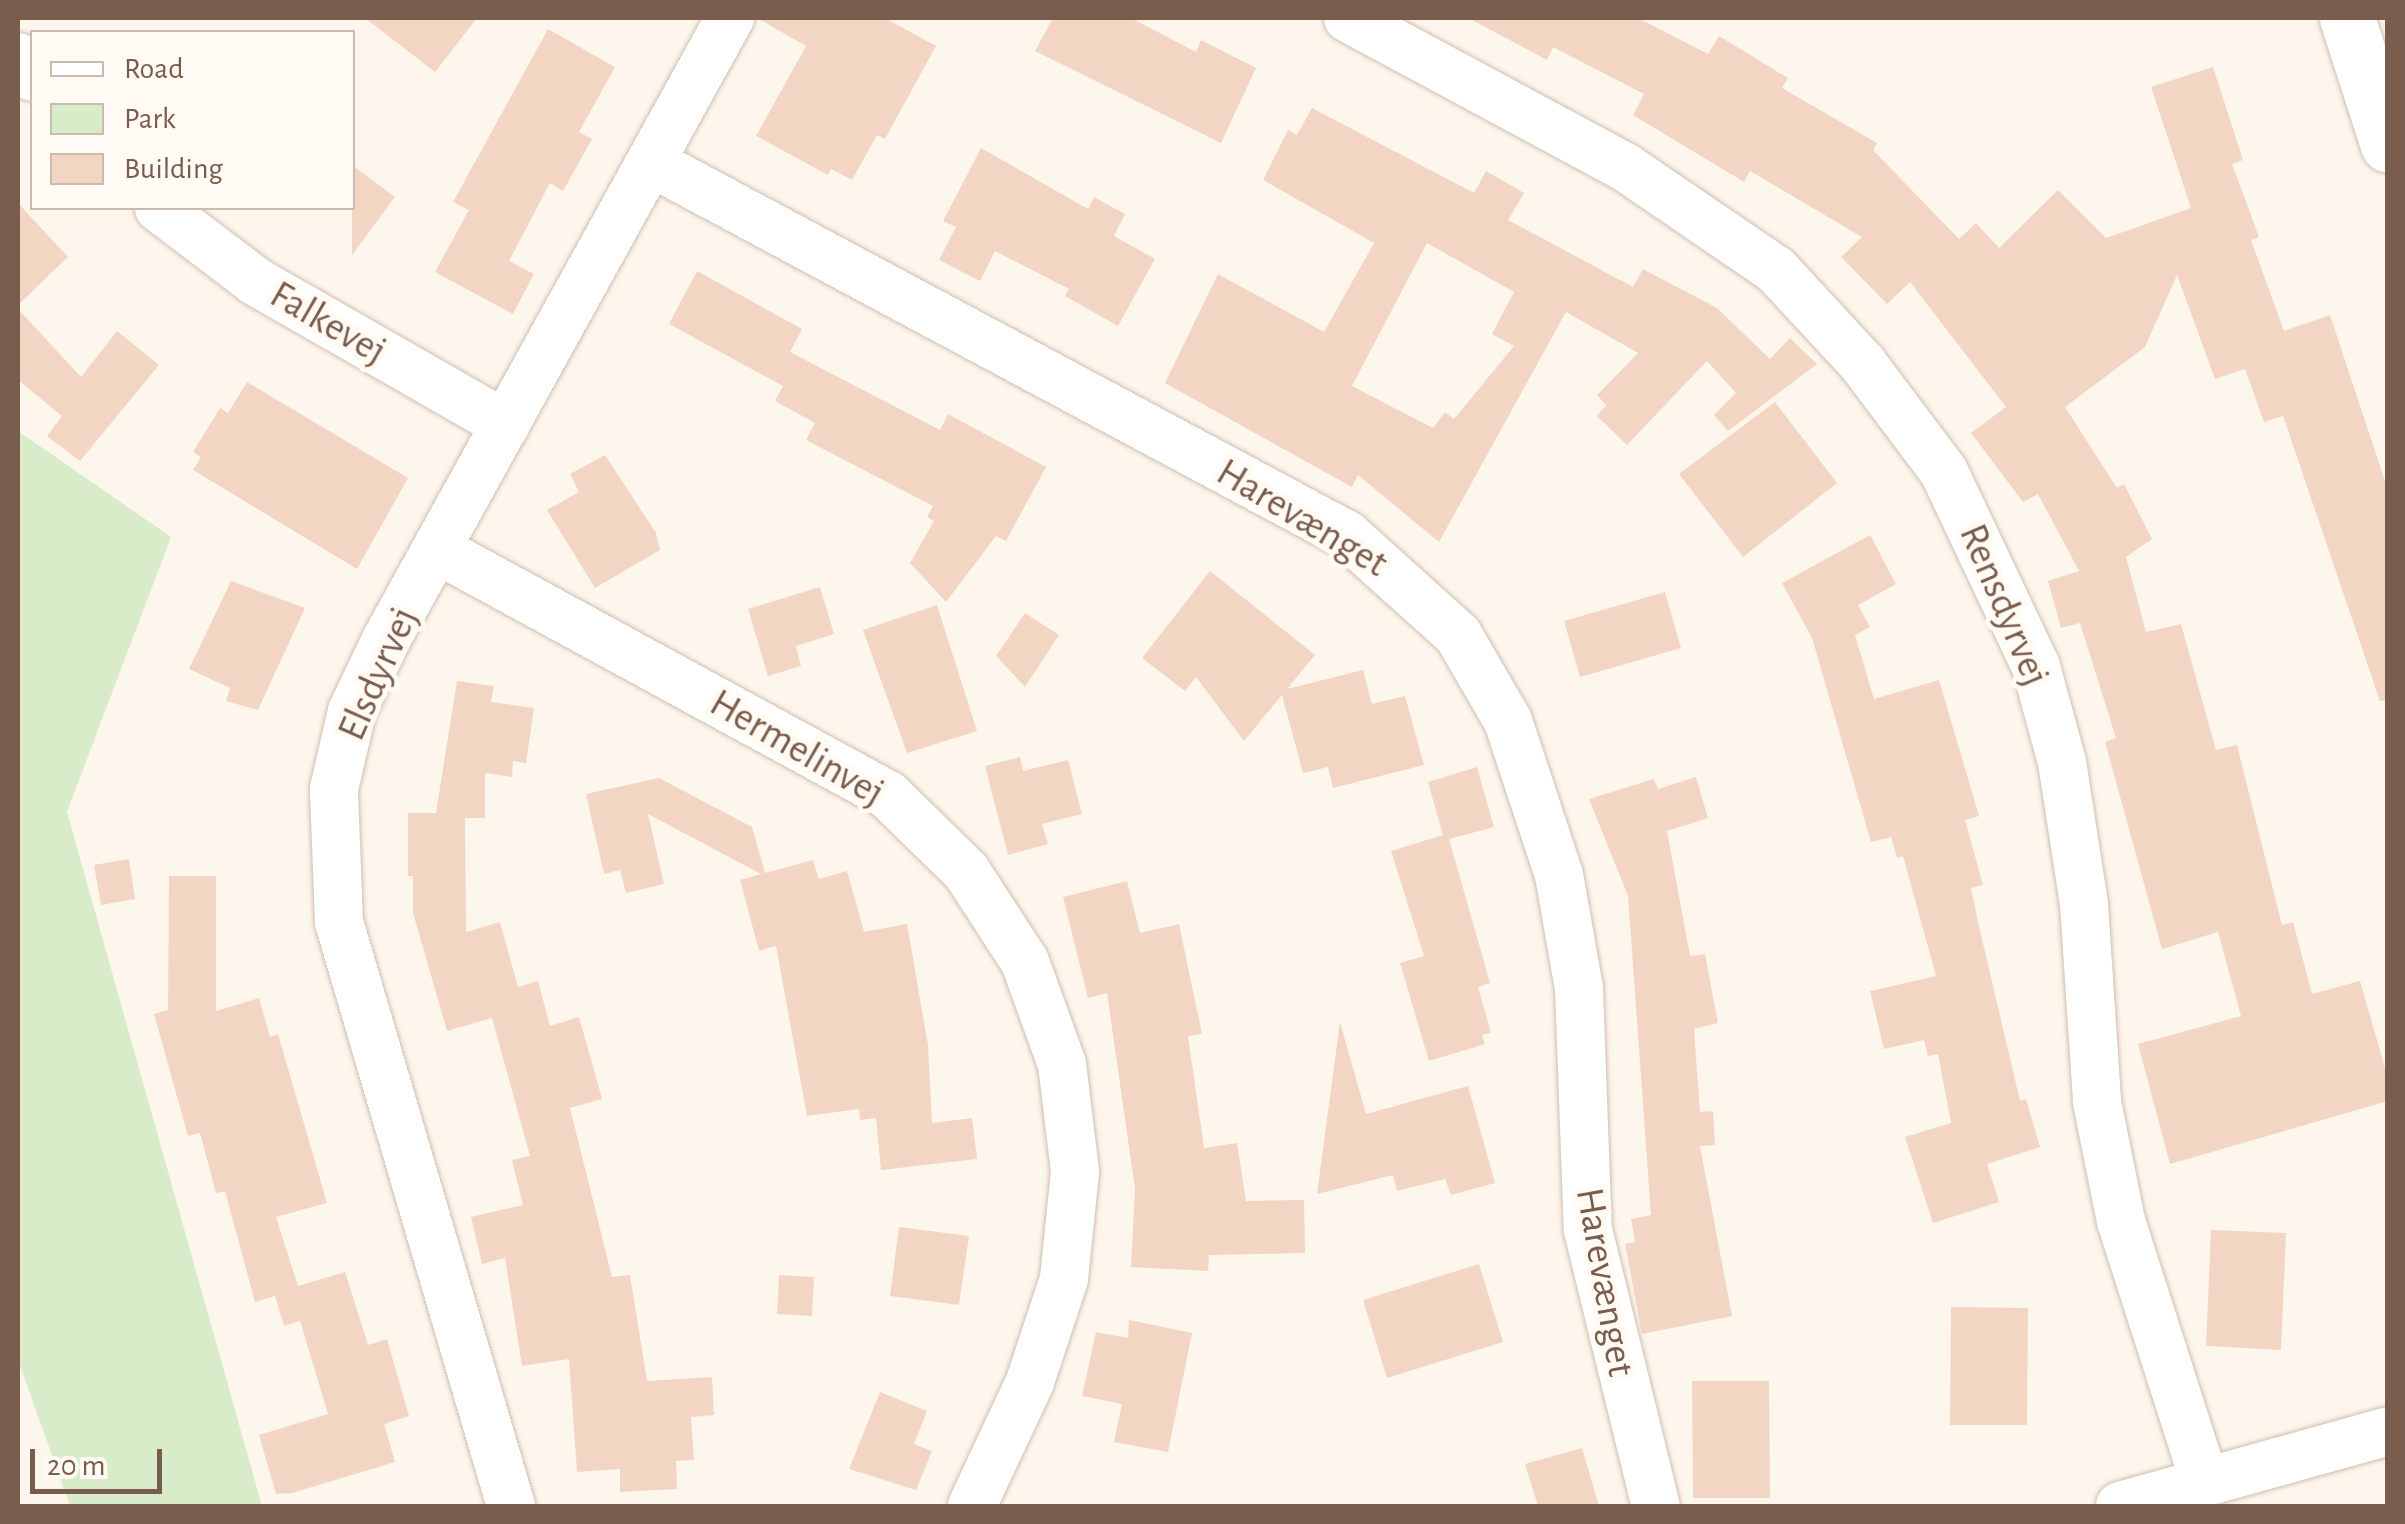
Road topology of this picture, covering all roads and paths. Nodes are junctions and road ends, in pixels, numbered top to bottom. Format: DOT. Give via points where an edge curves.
graph roads {
  1 [pos="1348,18"];
  2 [pos="2347,18"];
  3 [pos="719,21"];
  4 [pos="2388,144"];
  5 [pos="652,163"];
  6 [pos="162,210"];
  7 [pos="506,424"];
  8 [pos="438,550"];
  9 [pos="2388,1431"];
  10 [pos="2204,1482"];
  11 [pos="511,1506"];
  12 [pos="972,1506"];
  13 [pos="1656,1506"];
  14 [pos="2120,1506"];
  1 -- 10 [label="street, Rensdyrvej" via="1625,168 1776,270 1863,364 1944,472 2036,667 2062,762 2084,904 2097,1102 2122,1221"];
  2 -- 4 [label="street"];
  3 -- 5 [label="street, Elsdyrvej"];
  5 -- 7 [label="street, Elsdyrvej"];
  5 -- 13 [label="street, Harevænget" via="1347,536 1458,634 1508,721 1559,875 1579,989 1588,1230"];
  6 -- 7 [label="street, Falkevej" via="256,281"];
  7 -- 8 [label="street, Elsdyrvej"];
  8 -- 11 [label="street, Elsdyrvej" via="352,711 334,788 333,853 339,922"];
  8 -- 12 [label="street, Hermelinvej" via="888,795 966,871 1025,962 1062,1064 1076,1172 1064,1279 1030,1382"];
  9 -- 10 [label="street"];
  10 -- 14 [label="street"];
}
